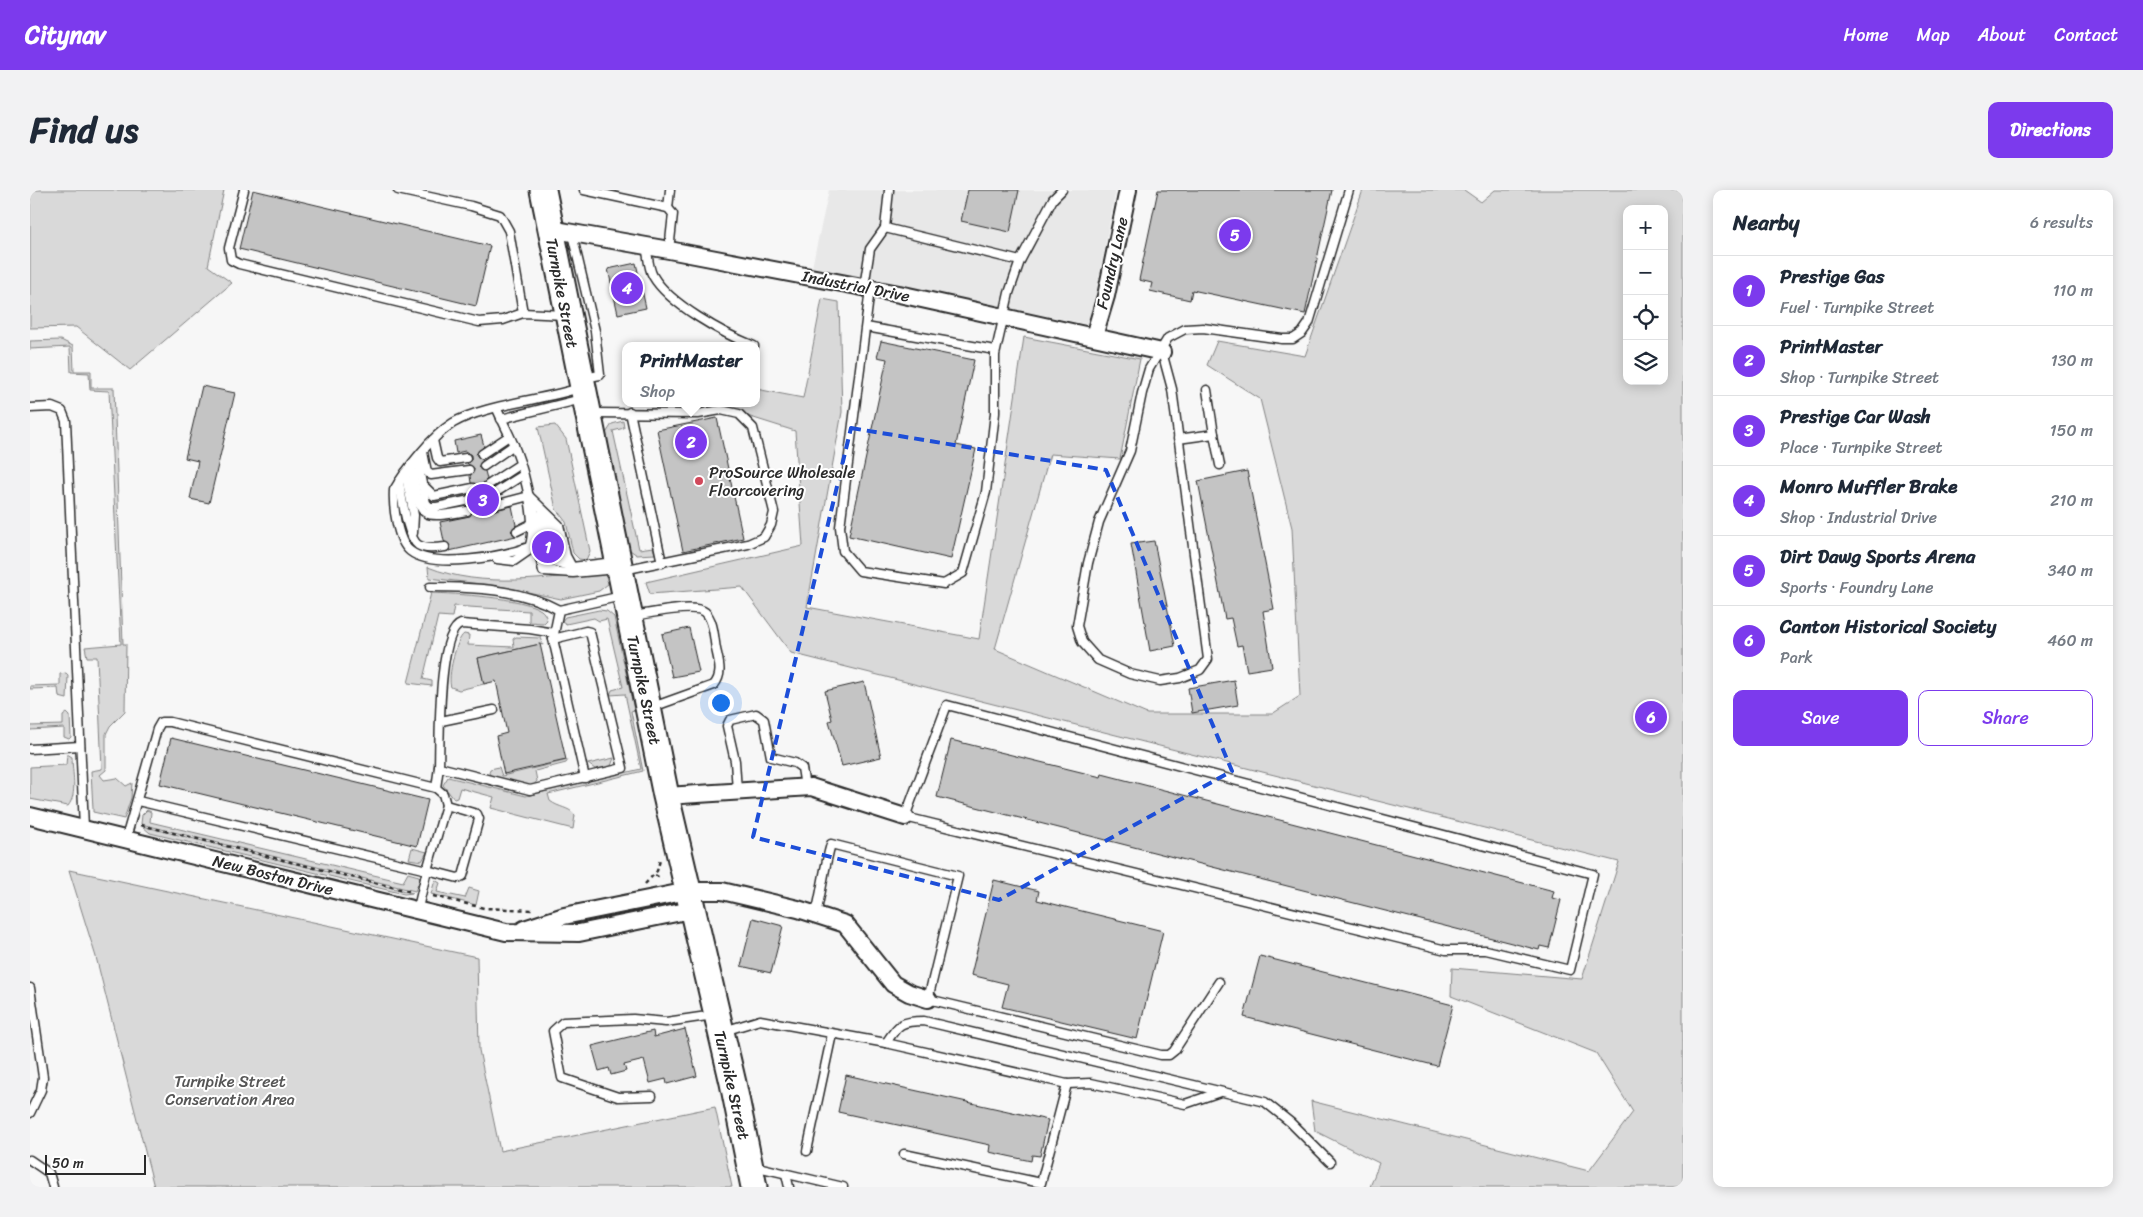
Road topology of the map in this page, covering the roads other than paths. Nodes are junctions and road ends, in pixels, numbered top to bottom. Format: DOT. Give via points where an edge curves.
graph roads {
  1 [pos="244,190"];
  2 [pos="398,190"];
  3 [pos="543,190"];
  4 [pos="584,190"];
  5 [pos="670,190"];
  6 [pos="889,190"];
  7 [pos="1062,190"];
  8 [pos="1128,190"];
  9 [pos="1349,190"];
  10 [pos="668,208"];
  11 [pos="885,228"];
  12 [pos="561,231"];
  13 [pos="646,245"];
  14 [pos="669,250"];
  15 [pos="1020,261"];
  16 [pos="867,288"];
  17 [pos="523,313"];
  18 [pos="567,316"];
  19 [pos="1004,317"];
  20 [pos="866,327"];
  21 [pos="1094,336"];
  22 [pos="744,342"];
  23 [pos="996,350"];
  24 [pos="1162,352"];
  25 [pos="1207,390"];
  26 [pos="583,395"];
  27 [pos="30,408"];
  28 [pos="497,409"];
  29 [pos="630,412"];
  30 [pos="501,418"];
  31 [pos="1214,434"];
  32 [pos="510,436"];
  33 [pos="1178,439"];
  34 [pos="433,440"];
  35 [pos="514,445"];
  36 [pos="423,452"];
  37 [pos="482,454"];
  38 [pos="466,458"];
  39 [pos="417,459"];
  40 [pos="520,464"];
  41 [pos="1220,465"];
  42 [pos="411,466"];
  43 [pos="484,466"];
  44 [pos="469,470"];
  45 [pos="406,473"];
  46 [pos="523,475"];
  47 [pos="399,482"];
  48 [pos="422,483"];
  49 [pos="488,485"];
  50 [pos="473,488"];
  51 [pos="490,496"];
  52 [pos="529,496"];
  53 [pos="475,499"];
  54 [pos="495,504"];
  55 [pos="467,511"];
  56 [pos="531,524"];
  57 [pos="517,531"];
  58 [pos="412,537"];
  59 [pos="445,546"];
  60 [pos="662,563"];
  61 [pos="618,567"];
  62 [pos="572,570"];
  63 [pos="430,587"];
  64 [pos="626,606"];
  65 [pos="559,610"];
  66 [pos="553,636"];
  67 [pos="648,709"];
  68 [pos="494,710"];
  69 [pos="441,721"];
  70 [pos="80,746"];
  71 [pos="30,749"];
  72 [pos="439,767"];
  73 [pos="584,778"];
  74 [pos="805,787"];
  75 [pos="436,788"];
  76 [pos="737,791"];
  77 [pos="666,796"];
  78 [pos="138,801"];
  79 [pos="446,805"];
  80 [pos="30,816"];
  81 [pos="905,818"];
  82 [pos="84,828"];
  83 [pos="126,838"];
  84 [pos="427,870"];
  85 [pos="690,901"];
  86 [pos="417,912"];
  87 [pos="816,914"];
  88 [pos="1219,982"];
  89 [pos="30,988"];
  90 [pos="928,999"];
  91 [pos="718,1024"];
  92 [pos="832,1034"];
  93 [pos="886,1043"];
  94 [pos="1067,1084"];
  95 [pos="1220,1092"];
  96 [pos="652,1096"];
  97 [pos="30,1113"];
  98 [pos="808,1151"];
  99 [pos="904,1154"];
  100 [pos="30,1160"];
  101 [pos="1330,1162"];
  102 [pos="786,1174"];
  103 [pos="751,1176"];
  104 [pos="52,1187"];
  105 [pos="789,1187"];
  106 [pos="843,1187"];
  1 -- 17 [label="lane" via="229,248 231,260 240,264 479,322 502,320"];
  2 -- 17 [label="lane" via="500,215 509,231"];
  3 -- 12 [label="main road, Turnpike Street"];
  4 -- 10 [label="lane"];
  5 -- 10 [label="lane"];
  6 -- 11 [label="lane"];
  7 -- 15 [label="lane" via="1053,199"];
  8 -- 21 [label="street, Foundry Lane" via="1106,296"];
  9 -- 24 [label="lane" via="1309,323 1302,333 1294,339 1282,340 1204,328 1185,329 1168,338"];
  10 -- 14 [label="lane" via="673,214"];
  11 -- 15 [label="lane"];
  11 -- 16 [label="lane" via="870,249"];
  12 -- 13 [label="street, Industrial Drive"];
  12 -- 18 [label="main road, Turnpike Street"];
  12 -- 26 [label="lane" via="595,331 600,375"];
  13 -- 14 [label="street, Industrial Drive"];
  13 -- 22 [label="lane" via="652,274 661,286 697,316"];
  14 -- 16 [label="street, Industrial Drive"];
  15 -- 19 [label="lane"];
  16 -- 19 [label="street, Industrial Drive"];
  16 -- 20 [label="lane"];
  17 -- 18 [label="lane"];
  18 -- 26 [label="main road, Turnpike Street"];
  19 -- 21 [label="street, Industrial Drive"];
  19 -- 23 [label="lane"];
  20 -- 23 [label="lane"];
  20 -- 23 [label="lane" via="840,527 843,552 860,571 944,584 963,573 986,492 995,413"];
  21 -- 24 [label="street, Industrial Drive"];
  24 -- 33 [label="lane" via="1172,389"];
  24 -- 33 [label="lane" via="1149,369 1130,451 1099,522 1088,562 1078,626 1082,642 1098,660 1130,674 1160,681 1200,670 1208,659"];
  25 -- 31 [label="lane"];
  26 -- 28 [label="lane"];
  26 -- 29 [label="lane"];
  26 -- 30 [label="lane"];
  26 -- 61 [label="main road, Turnpike Street"];
  27 -- 70 [label="lane" via="56,408 62,411 66,422"];
  28 -- 30 [label="lane"];
  28 -- 34 [label="lane" via="458,421"];
  29 -- 60 [label="lane"];
  29 -- 60 [label="lane" via="698,414 721,410 739,414 753,428 774,512 764,538"];
  30 -- 32 [label="lane"];
  31 -- 33 [label="lane"];
  31 -- 41 [label="lane"];
  32 -- 35 [label="lane"];
  32 -- 37 [label="lane"];
  34 -- 36 [label="lane"];
  34 -- 38 [label="lane" via="436,458 440,462"];
  35 -- 40 [label="lane"];
  35 -- 43 [label="lane"];
  36 -- 39 [label="lane"];
  36 -- 44 [label="lane" via="427,472 431,475"];
  39 -- 42 [label="lane"];
  39 -- 48 [label="lane"];
  40 -- 46 [label="lane"];
  40 -- 49 [label="lane"];
  42 -- 45 [label="lane"];
  42 -- 55 [label="lane" via="424,513 433,517"];
  45 -- 47 [label="lane"];
  45 -- 58 [label="lane" via="414,515"];
  46 -- 51 [label="lane"];
  46 -- 52 [label="lane"];
  47 -- 56 [label="lane" via="394,490 395,516 404,544 410,551 431,558 514,560 528,551"];
  47 -- 58 [label="lane"];
  48 -- 50 [label="lane" via="434,496"];
  48 -- 53 [label="lane" via="426,503 430,507"];
  52 -- 54 [label="lane"];
  52 -- 56 [label="lane"];
  52 -- 62 [label="lane" via="559,525"];
  52 -- 62 [label="lane" via="548,530 555,562"];
  52 -- 62 [label="lane" via="542,533 549,569"];
  56 -- 57 [label="lane"];
  58 -- 59 [label="lane" via="423,547"];
  60 -- 61 [label="lane"];
  61 -- 62 [label="lane"];
  61 -- 64 [label="main road, Turnpike Street"];
  63 -- 65 [label="lane" via="497,591 534,599"];
  64 -- 65 [label="lane"];
  64 -- 67 [label="main road, Turnpike Street"];
  64 -- 67 [label="lane" via="693,608 705,612 720,665 720,677 714,685"];
  65 -- 66 [label="lane"];
  66 -- 69 [label="lane" via="530,629 458,625 449,640 442,676"];
  66 -- 73 [label="lane"];
  66 -- 73 [label="lane" via="586,630 591,634 624,765 620,770"];
  67 -- 77 [label="main road, Turnpike Street"];
  68 -- 69 [label="lane"];
  69 -- 72 [label="lane"];
  70 -- 71 [label="lane"];
  70 -- 82 [label="lane"];
  72 -- 73 [label="lane" via="523,790 536,790"];
  72 -- 75 [label="lane"];
  74 -- 76 [label="street"];
  74 -- 76 [label="lane" via="802,768 771,757 764,720 756,714 730,720 727,726 735,761"];
  74 -- 81 [label="street"];
  75 -- 78 [label="lane" via="161,722"];
  75 -- 79 [label="lane" via="443,794"];
  76 -- 77 [label="street"];
  77 -- 85 [label="main road, Turnpike Street"];
  78 -- 83 [label="lane"];
  78 -- 84 [label="lane"];
  79 -- 84 [label="lane"];
  79 -- 84 [label="lane" via="478,816 465,872 460,878"];
  80 -- 82 [label="street, New Boston Drive"];
  81 -- 81 [label="lane" via="1446,950 1486,950 1570,970 1593,874 947,705"];
  82 -- 83 [label="street, New Boston Drive"];
  83 -- 86 [label="street, New Boston Drive"];
  84 -- 86 [label="lane"];
  85 -- 86 [label="street, New Boston Drive" via="579,933 492,930"];
  85 -- 87 [label="street, New Boston Drive" via="722,891"];
  85 -- 91 [label="main road, Turnpike Street"];
  87 -- 90 [label="street, New Boston Drive" via="845,924 893,984"];
  87 -- 90 [label="lane" via="831,844 958,876"];
  88 -- 90 [label="lane" via="1169,1055"];
  89 -- 97 [label="lane" via="43,1077 41,1090"];
  91 -- 92 [label="lane" via="760,1020"];
  91 -- 96 [label="lane" via="633,1019 563,1022 553,1031 562,1078 618,1097"];
  91 -- 103 [label="main road, Turnpike Street"];
  92 -- 93 [label="lane"];
  92 -- 98 [label="lane"];
  93 -- 94 [label="lane"];
  93 -- 95 [label="lane" via="896,1028 906,1021 924,1021"];
  94 -- 95 [label="lane" via="1091,1083 1185,1104"];
  94 -- 99 [label="lane" via="1041,1183"];
  95 -- 101 [label="lane" via="1265,1102"];
  100 -- 104 [label="lane" via="49,1173"];
  102 -- 103 [label="lane"];
  102 -- 105 [label="lane"];
  102 -- 106 [label="lane"];
}
